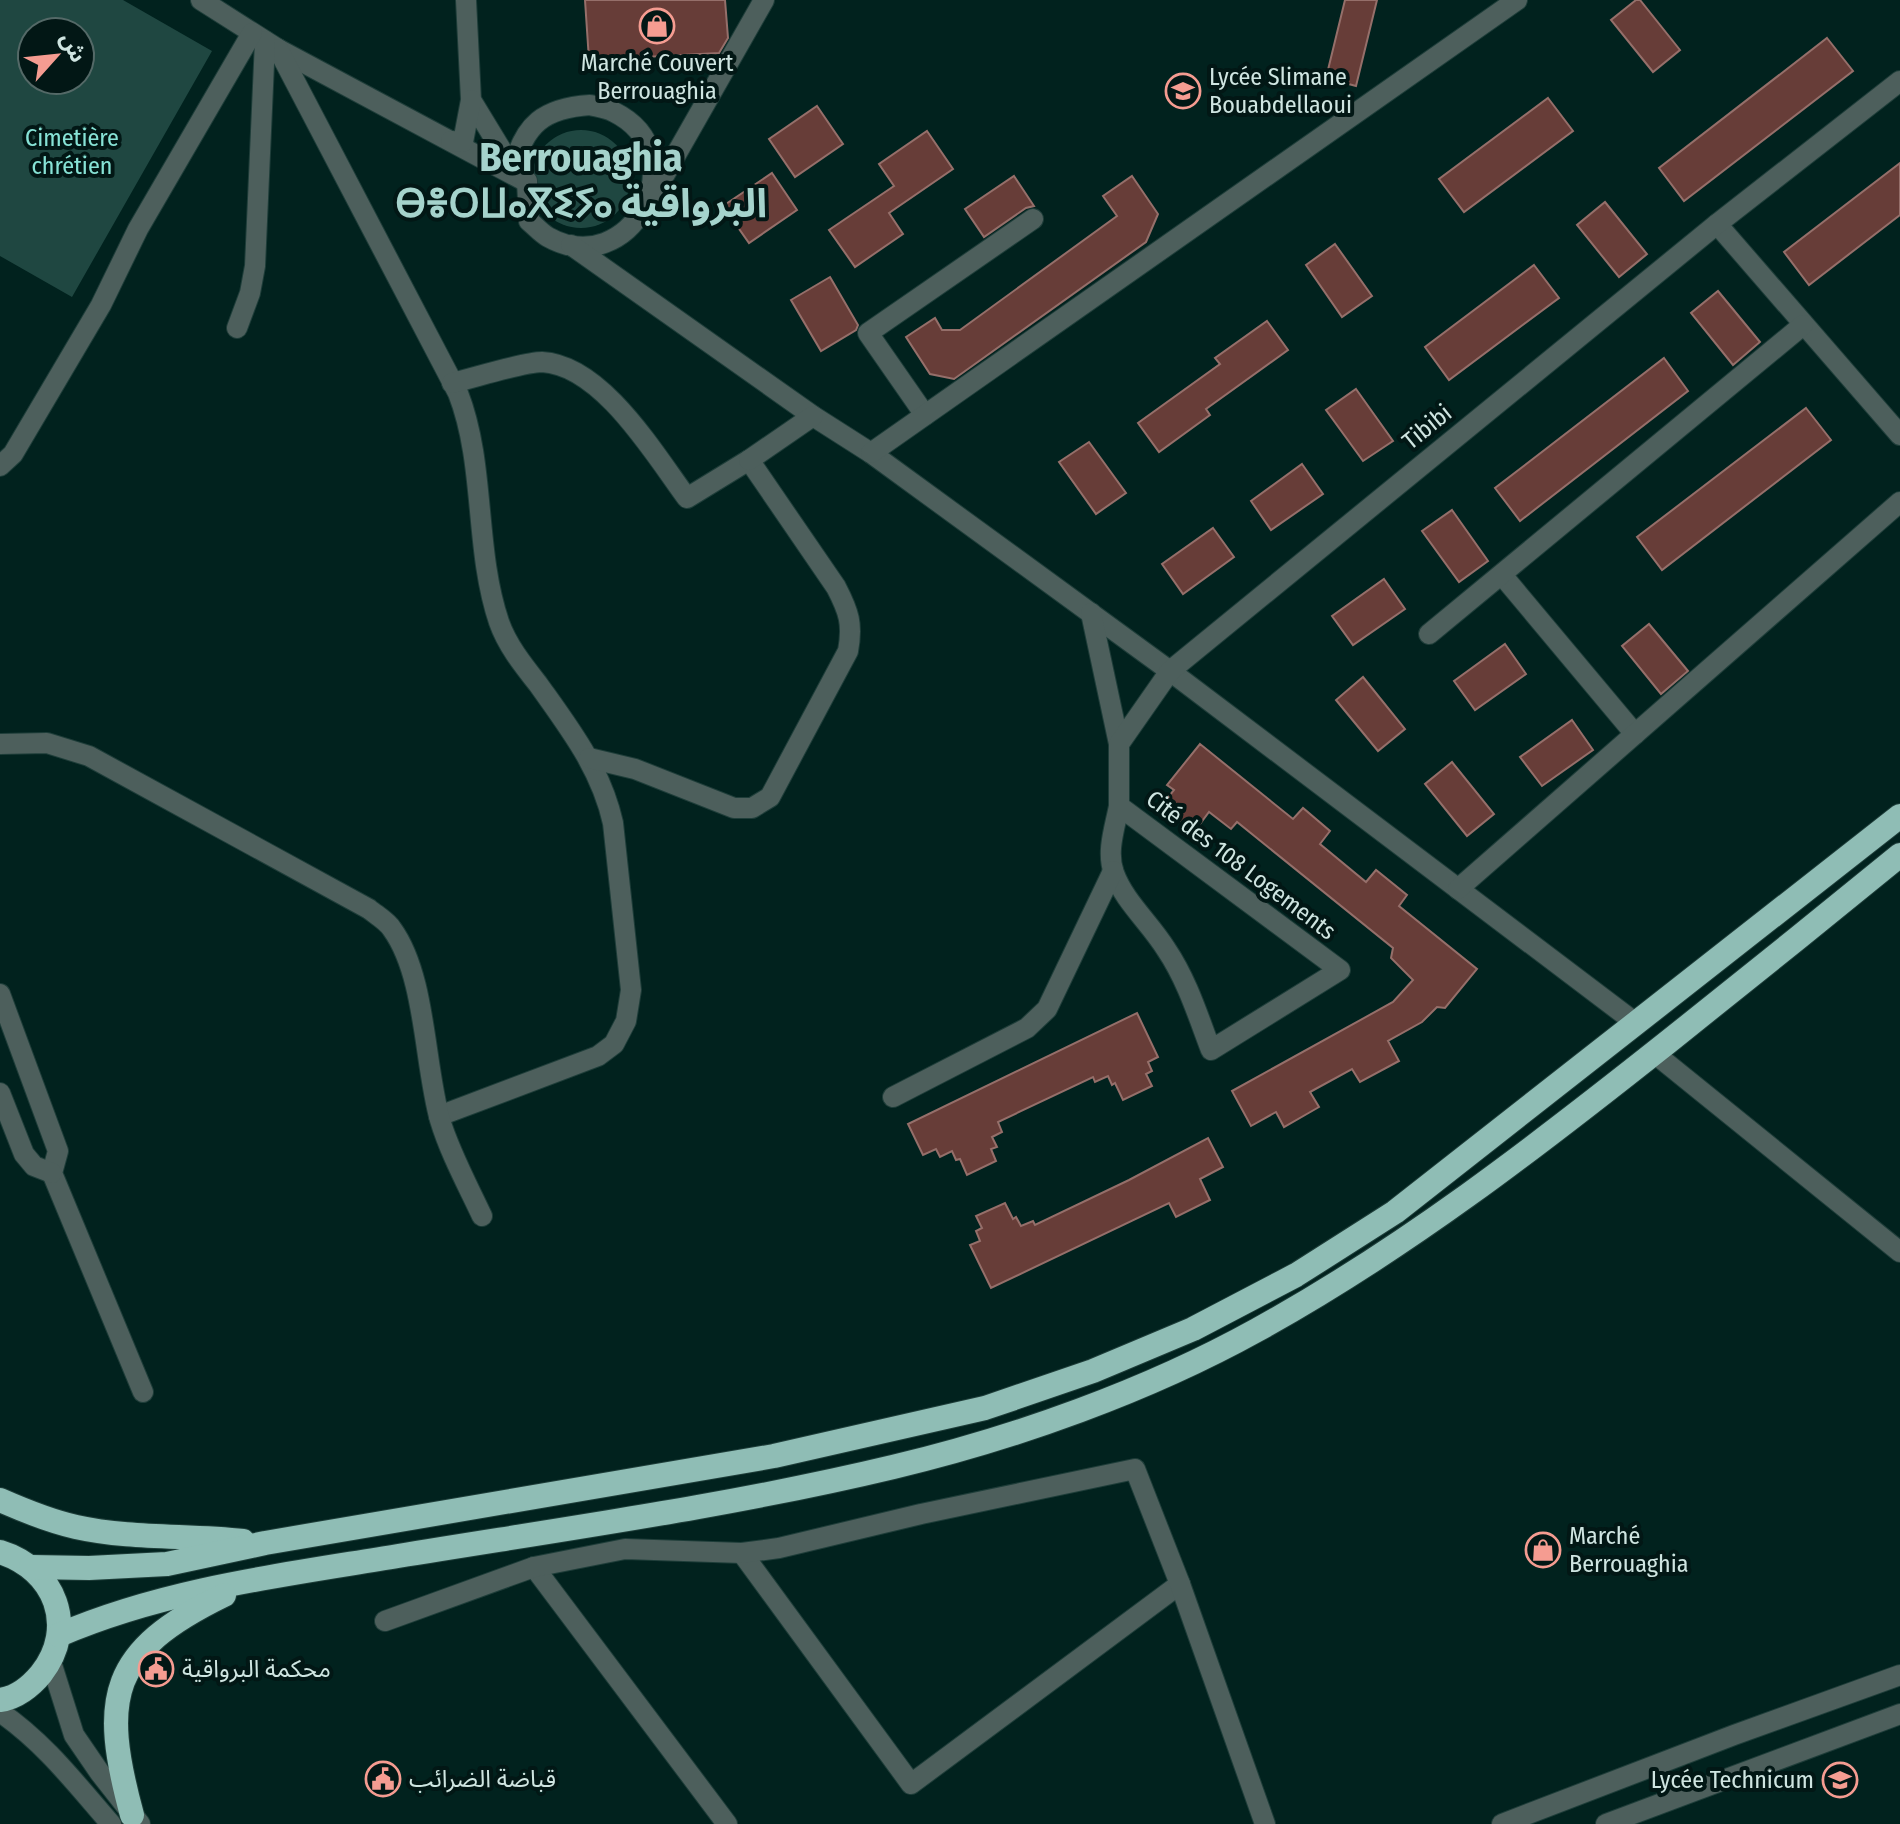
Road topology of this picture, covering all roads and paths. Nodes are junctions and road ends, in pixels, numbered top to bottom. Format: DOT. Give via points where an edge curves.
graph roads {
  1 [pos="201,0"];
  2 [pos="466,0"];
  3 [pos="764,0"];
  4 [pos="1517,0"];
  5 [pos="265,41"];
  6 [pos="1900,81"];
  7 [pos="471,100"];
  8 [pos="451,141"];
  9 [pos="520,175"];
  10 [pos="641,216"];
  11 [pos="1033,219"];
  12 [pos="1717,224"];
  13 [pos="571,245"];
  14 [pos="1803,325"];
  15 [pos="237,328"];
  16 [pos="452,383"];
  17 [pos="925,415"];
  18 [pos="813,416"];
  19 [pos="1900,435"];
  20 [pos="871,453"];
  21 [pos="749,460"];
  22 [pos="0,466"];
  23 [pos="1900,502"];
  24 [pos="1502,575"];
  25 [pos="1091,613"];
  26 [pos="1429,634"];
  27 [pos="1170,671"];
  28 [pos="1635,734"];
  29 [pos="0,744"];
  30 [pos="1119,744"];
  31 [pos="589,758"];
  32 [pos="1119,806"];
  33 [pos="1900,816"];
  34 [pos="1900,855"];
  35 [pos="1113,871"];
  36 [pos="1458,889"];
  37 [pos="0,994"];
  38 [pos="1637,1024"];
  39 [pos="1654,1053"];
  40 [pos="0,1093"];
  41 [pos="893,1097"];
  42 [pos="439,1116"];
  43 [pos="52,1173"];
  44 [pos="482,1216"];
  45 [pos="1900,1252"];
  46 [pos="143,1392"];
  47 [pos="0,1500"];
  48 [pos="265,1543"];
  49 [pos="0,1552"];
  50 [pos="742,1553"];
  51 [pos="31,1567"];
  52 [pos="534,1567"];
  53 [pos="256,1579"];
  54 [pos="1180,1584"];
  55 [pos="385,1621"];
  56 [pos="59,1635"];
  57 [pos="51,1662"];
  58 [pos="1900,1675"];
  59 [pos="0,1700"];
  60 [pos="0,1712"];
  61 [pos="1900,1714"];
  62 [pos="128,1821"];
  63 [pos="727,1824"];
  64 [pos="1265,1824"];
  65 [pos="1502,1824"];
  66 [pos="1606,1824"];
  1 -- 5 [label="street"];
  2 -- 7 [label="street"];
  3 -- 10 [label="street"];
  4 -- 17 [label="street"];
  5 -- 8 [label="street"];
  5 -- 15 [label="street" via="255,266"];
  5 -- 16 [label="street"];
  5 -- 22 [label="street" via="138,229 101,305 13,454"];
  6 -- 12 [label="street, Tibibi"];
  7 -- 8 [label="street" via="463,142"];
  7 -- 9 [label="street"];
  8 -- 9 [label="street"];
  9 -- 10 [label="street" via="519,146 543,117 590,105 614,112 634,126 654,169 652,193"];
  9 -- 13 [label="street" via="529,221 548,237"];
  10 -- 13 [label="street" via="624,233 595,245"];
  11 -- 17 [label="street" via="868,333"];
  12 -- 14 [label="street"];
  12 -- 27 [label="street, Tibibi"];
  13 -- 18 [label="street"];
  14 -- 19 [label="street"];
  14 -- 24 [label="street"];
  16 -- 21 [label="street" via="540,362 577,373 619,408 687,498"];
  16 -- 31 [label="street" via="469,420 500,624"];
  17 -- 20 [label="street"];
  18 -- 20 [label="street"];
  18 -- 21 [label="street"];
  20 -- 25 [label="street"];
  21 -- 31 [label="street" via="836,587 851,631 848,651 770,797 752,808 734,808 635,769"];
  23 -- 28 [label="street"];
  24 -- 26 [label="street"];
  24 -- 28 [label="street"];
  25 -- 27 [label="street"];
  25 -- 30 [label="street, Cité des 108 Logements"];
  27 -- 30 [label="street"];
  27 -- 36 [label="street"];
  28 -- 36 [label="street"];
  29 -- 42 [label="street" via="47,743 89,756 369,909 391,926 413,979"];
  30 -- 32 [label="street, Cité des 108 Logements"];
  31 -- 42 [label="street" via="613,823 631,990 626,1021 614,1044 598,1056"];
  32 -- 35 [label="street, Cité des 108 Logements" via="1111,848"];
  32 -- 35 [label="street, Cité des 108 Logements" via="1340,970 1211,1050 1168,952"];
  33 -- 38 [label="highway"];
  34 -- 39 [label="highway"];
  35 -- 41 [label="street" via="1047,1009 1027,1028"];
  36 -- 38 [label="street"];
  37 -- 43 [label="street" via="58,1151"];
  38 -- 48 [label="highway" via="1395,1212 1296,1275 1193,1329 1093,1371 985,1408 774,1456"];
  39 -- 45 [label="street"];
  39 -- 53 [label="highway" via="1429,1224 1341,1282 1252,1333 1098,1404 879,1470 681,1510"];
  40 -- 43 [label="street" via="24,1154 34,1166"];
  42 -- 44 [label="street"];
  43 -- 46 [label="street"];
  47 -- 48 [label="highway" via="76,1527"];
  48 -- 51 [label="highway" via="167,1564"];
  49 -- 51 [label="highway"];
  50 -- 52 [label="street" via="625,1549"];
  50 -- 54 [label="street" via="1135,1469"];
  50 -- 54 [label="street" via="911,1784"];
  51 -- 56 [label="highway" via="54,1597"];
  52 -- 55 [label="street"];
  52 -- 63 [label="street"];
  53 -- 56 [label="highway" via="150,1603"];
  53 -- 62 [label="highway" via="180,1618 133,1660 115,1713"];
  54 -- 64 [label="street"];
  56 -- 57 [label="highway"];
  57 -- 59 [label="highway" via="32,1685"];
  57 -- 62 [label="street" via="74,1735"];
  58 -- 65 [label="street"];
  60 -- 62 [label="street"];
  61 -- 66 [label="street"];
}
